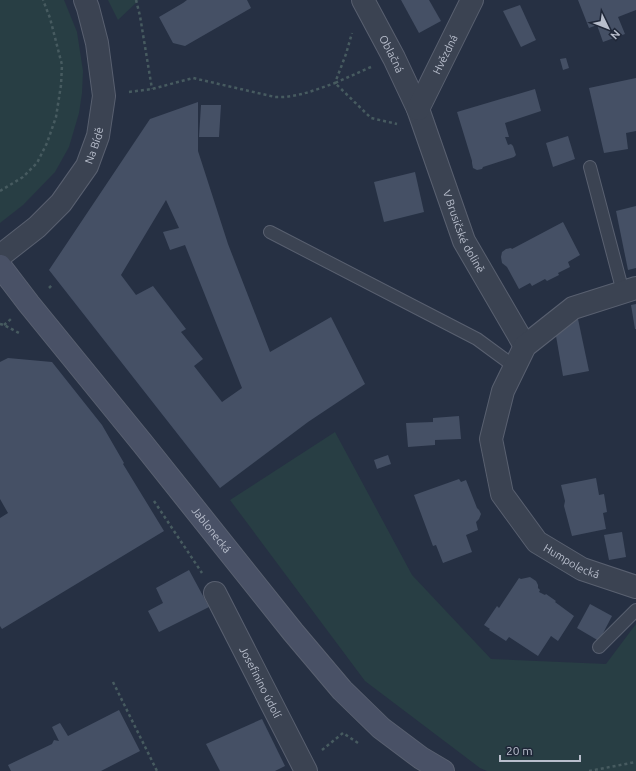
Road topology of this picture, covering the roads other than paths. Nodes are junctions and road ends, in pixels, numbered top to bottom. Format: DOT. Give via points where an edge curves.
graph roads {
  1 [pos="85,0"];
  2 [pos="363,0"];
  3 [pos="472,0"];
  4 [pos="421,117"];
  5 [pos="590,167"];
  6 [pos="270,232"];
  7 [pos="0,256"];
  8 [pos="0,266"];
  9 [pos="629,290"];
  10 [pos="525,346"];
  11 [pos="515,367"];
  12 [pos="636,586"];
  13 [pos="215,593"];
  14 [pos="636,610"];
  15 [pos="599,647"];
  16 [pos="304,768"];
  17 [pos="444,771"];
  1 -- 7 [label="street, Na Bídě" via="97,43 104,96 98,136 87,166 61,203"];
  2 -- 4 [label="street, Oblačná" via="394,58"];
  3 -- 4 [label="street, Hvězdná"];
  4 -- 10 [label="street, V Brusičské dolině" via="464,242"];
  5 -- 9 [label="lane"];
  6 -- 11 [label="lane" via="477,339"];
  8 -- 17 [label="main road, Jablonecká" via="342,690 381,728 421,758"];
  9 -- 10 [label="street, Humpolecká" via="573,308"];
  10 -- 11 [label="street, Humpolecká"];
  11 -- 12 [label="street, Humpolecká" via="503,391 491,439 502,494 537,542 582,569"];
  13 -- 16 [label="street, Josefinino údolí"];
  14 -- 15 [label="lane"];
}
